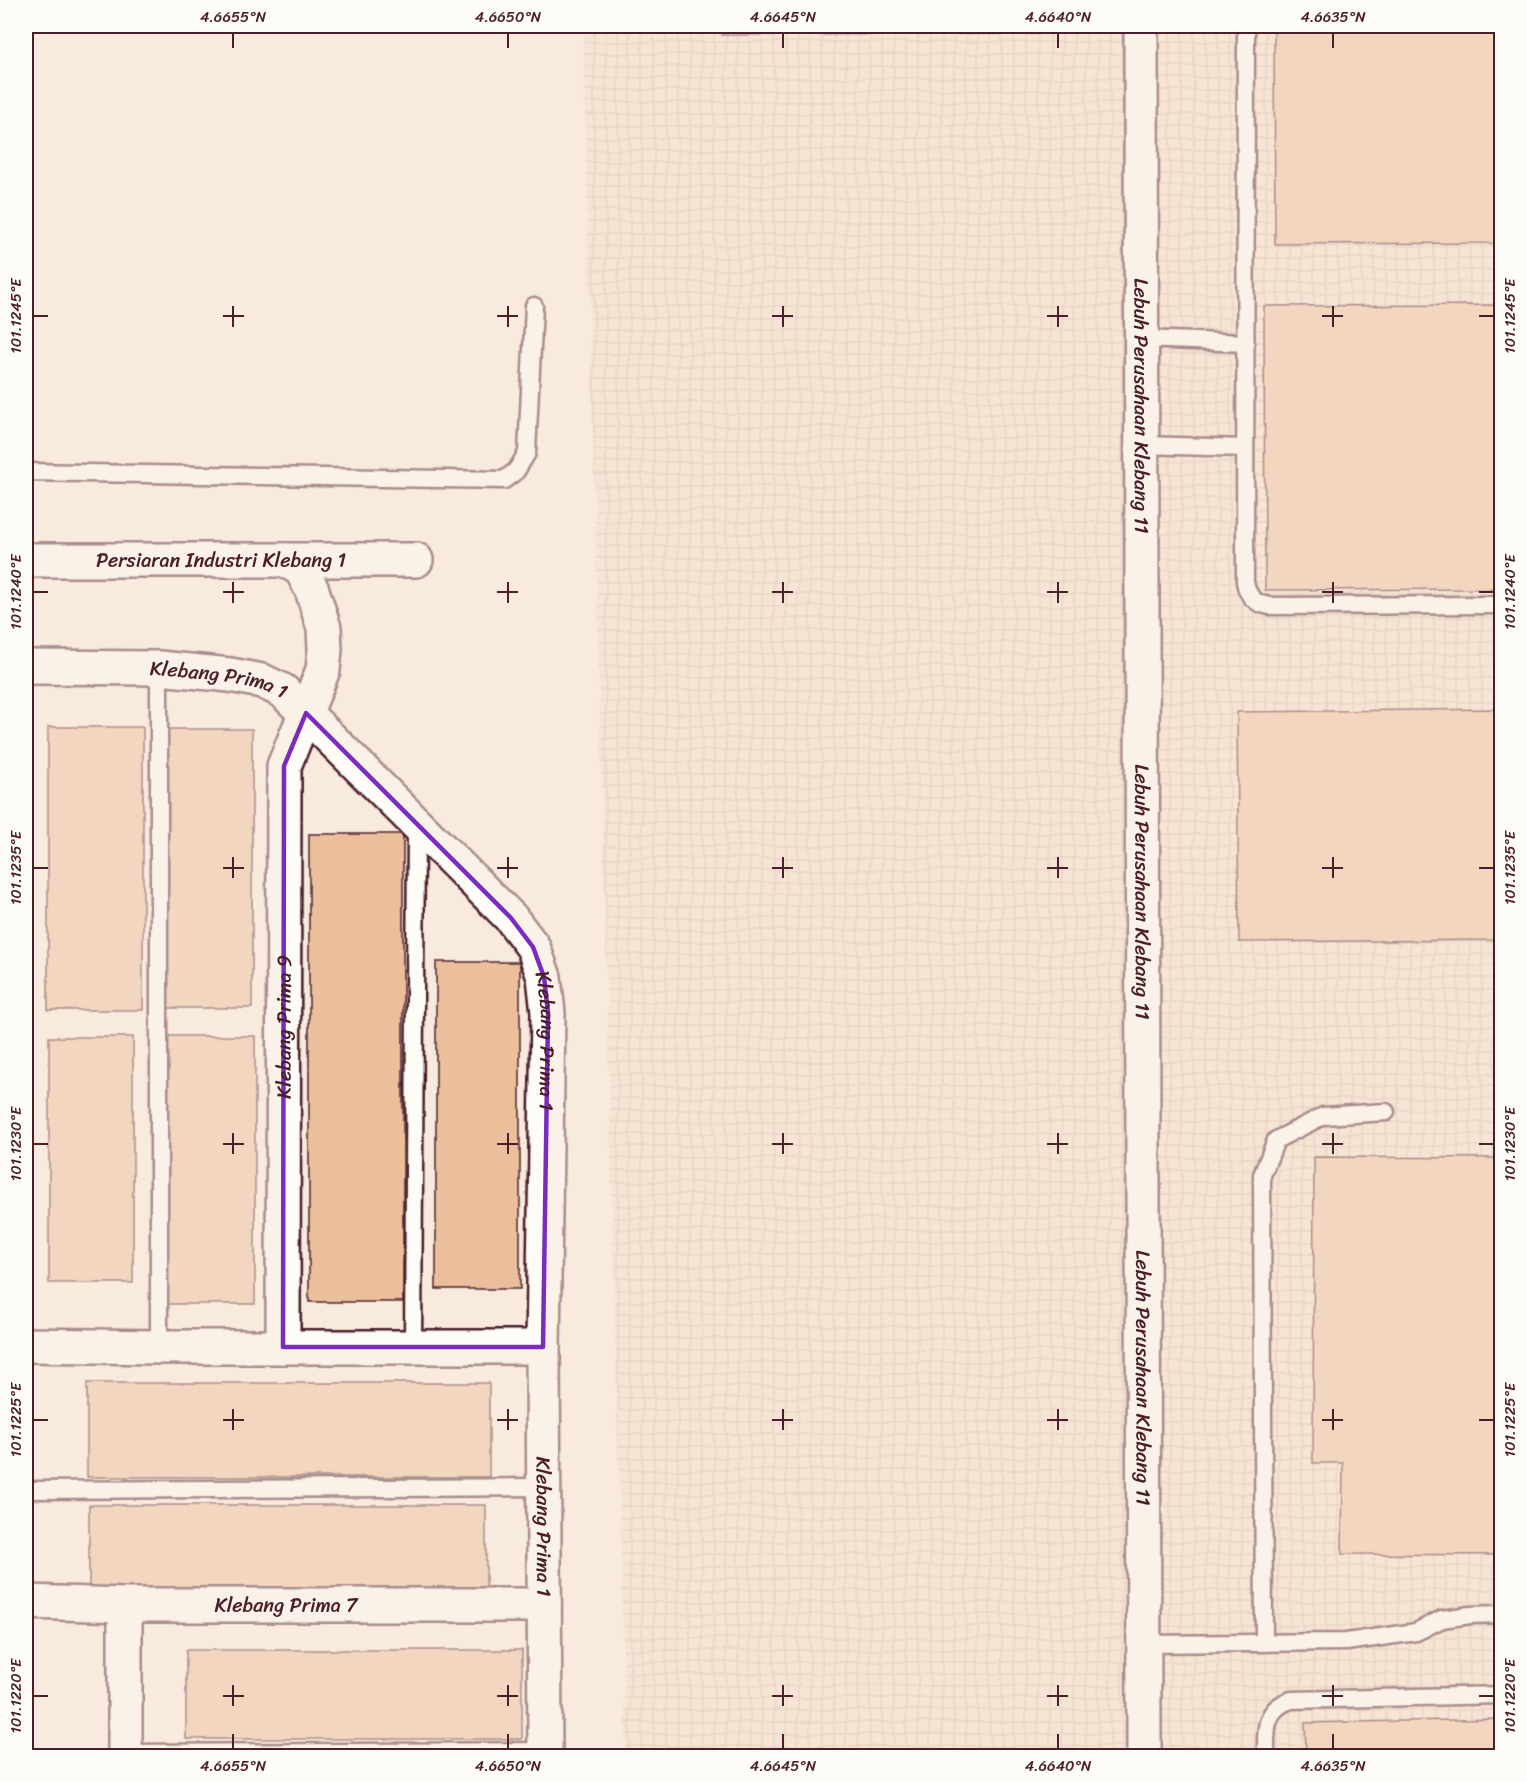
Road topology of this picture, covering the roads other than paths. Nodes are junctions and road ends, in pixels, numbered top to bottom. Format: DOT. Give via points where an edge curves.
graph roads {
  1 [pos="1142,26"];
  2 [pos="1246,26"];
  3 [pos="534,306"];
  4 [pos="1142,339"];
  5 [pos="1246,343"];
  6 [pos="1142,445"];
  7 [pos="1245,448"];
  8 [pos="26,472"];
  9 [pos="26,560"];
  10 [pos="284,560"];
  11 [pos="416,560"];
  12 [pos="1502,605"];
  13 [pos="26,667"];
  14 [pos="159,668"];
  15 [pos="306,714"];
  16 [pos="416,823"];
  17 [pos="1386,1112"];
  18 [pos="26,1345"];
  19 [pos="159,1347"];
  20 [pos="282,1347"];
  21 [pos="413,1347"];
  22 [pos="543,1347"];
  23 [pos="544,1486"];
  24 [pos="26,1490"];
  25 [pos="26,1602"];
  26 [pos="125,1605"];
  27 [pos="544,1605"];
  28 [pos="1502,1614"];
  29 [pos="1264,1643"];
  30 [pos="1143,1644"];
  31 [pos="1502,1695"];
  32 [pos="545,1754"];
  33 [pos="125,1755"];
  34 [pos="1144,1756"];
  35 [pos="1266,1756"];
  1 -- 4 [label="street, Lebuh Perusahaan Klebang 11"];
  2 -- 5 [label="lane"];
  3 -- 8 [label="lane" via="527,453 516,471 504,480"];
  4 -- 5 [label="lane"];
  4 -- 6 [label="street, Lebuh Perusahaan Klebang 11"];
  5 -- 7 [label="lane"];
  6 -- 7 [label="lane"];
  6 -- 30 [label="street, Lebuh Perusahaan Klebang 11"];
  7 -- 12 [label="lane" via="1245,582 1252,599 1261,605"];
  9 -- 10 [label="street, Persiaran Industri Klebang 1"];
  10 -- 11 [label="street, Persiaran Industri Klebang 1"];
  10 -- 15 [label="street, Klebang Prima 9" via="301,570 324,628 323,670"];
  13 -- 14 [label="street, Klebang Prima 1"];
  14 -- 15 [label="street, Klebang Prima 1" via="262,681 283,691"];
  14 -- 19 [label="lane"];
  15 -- 16 [label="street, Klebang Prima 1"];
  15 -- 20 [label="street, Klebang Prima 9" via="284,766"];
  16 -- 21 [label="lane"];
  16 -- 22 [label="street, Klebang Prima 1" via="511,918 533,947 544,977 548,1012"];
  17 -- 29 [label="lane" via="1323,1116 1276,1140 1262,1175"];
  18 -- 19 [label="street"];
  19 -- 20 [label="street"];
  20 -- 21 [label="street"];
  21 -- 22 [label="street"];
  22 -- 23 [label="street, Klebang Prima 1"];
  23 -- 24 [label="lane"];
  23 -- 27 [label="street, Klebang Prima 1"];
  25 -- 26 [label="street, Klebang Prima 7"];
  26 -- 27 [label="street, Klebang Prima 7"];
  26 -- 33 [label="street"];
  27 -- 32 [label="street, Klebang Prima 1"];
  28 -- 29 [label="lane" via="1442,1619 1416,1632 1346,1642"];
  29 -- 30 [label="lane"];
  30 -- 34 [label="street, Lebuh Perusahaan Klebang 11"];
  31 -- 35 [label="lane" via="1291,1700 1281,1703 1267,1722"];
  32 -- 33 [label="lane"];
}
